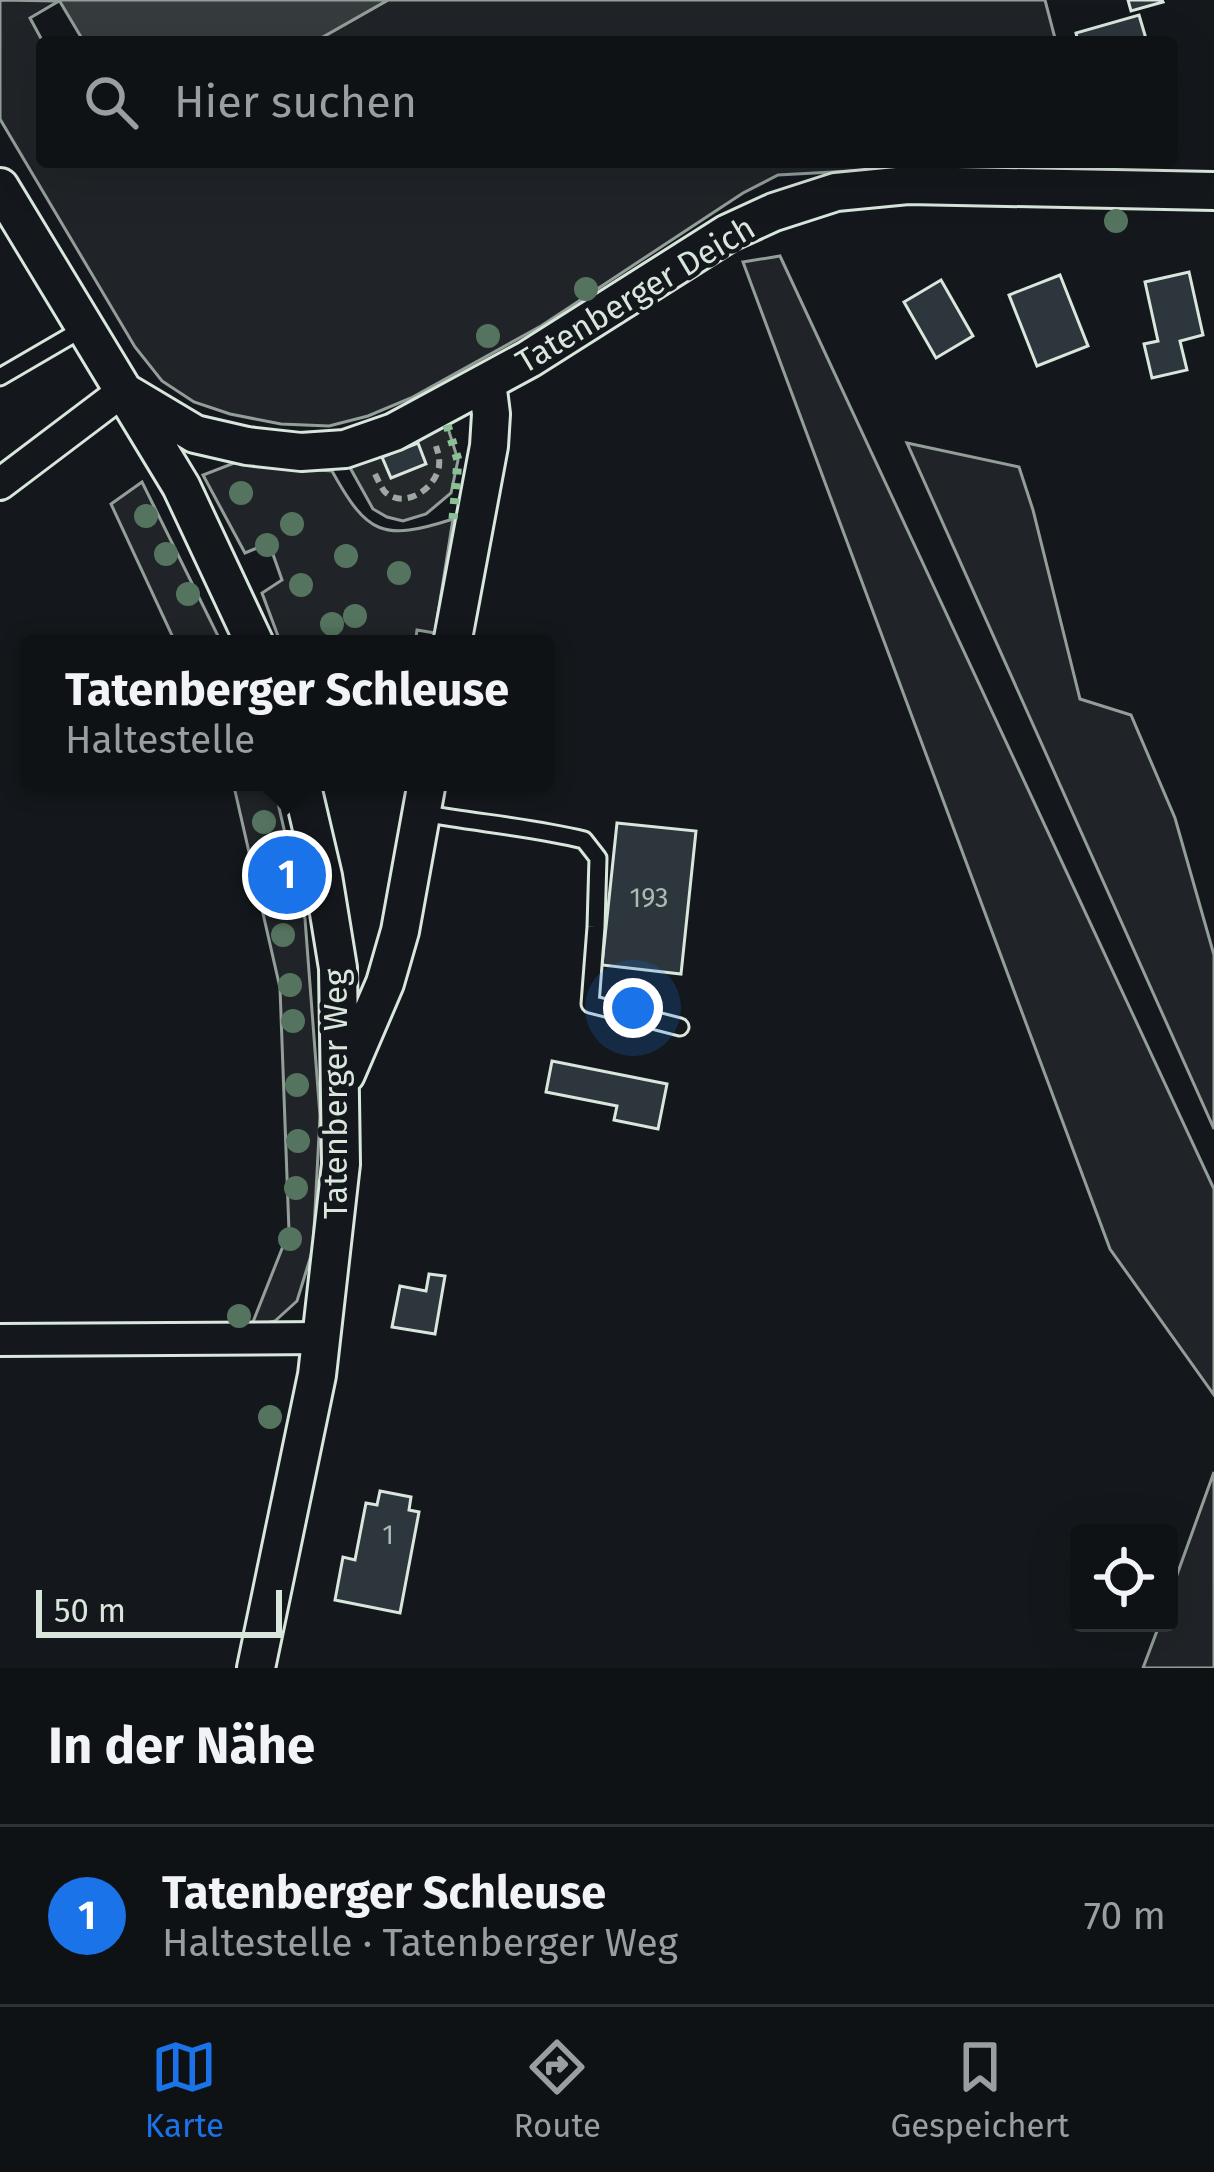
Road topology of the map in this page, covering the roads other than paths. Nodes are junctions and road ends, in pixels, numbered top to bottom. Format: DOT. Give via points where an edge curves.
graph roads {
  1 [pos="0,187"];
  2 [pos="1214,191"];
  3 [pos="84,328"];
  4 [pos="0,377"];
  5 [pos="487,382"];
  6 [pos="123,391"];
  7 [pos="0,484"];
  8 [pos="251,635"];
  9 [pos="454,635"];
  10 [pos="303,791"];
  11 [pos="424,798"];
  12 [pos="680,1028"];
  13 [pos="342,1083"];
  14 [pos="323,1338"];
  15 [pos="0,1340"];
  16 [pos="256,1668"];
  1 -- 3 [label="street"];
  2 -- 5 [label="street, Tatenberger Deich" via="908,185 836,192 728,233"];
  3 -- 4 [label="lane"];
  3 -- 6 [label="street"];
  5 -- 6 [label="street, Tatenberger Deich" via="394,432 345,449 302,452 195,434"];
  5 -- 9 [label="street, Tatenberger Deich" via="489,446"];
  6 -- 7 [label="street"];
  6 -- 8 [label="street" via="181,486"];
  10 -- 13 [label="street, Tatenberger Weg" via="338,968"];
  11 -- 12 [label="lane" via="482,824 584,840 598,858 590,1004"];
  11 -- 13 [label="street" via="400,931"];
  13 -- 14 [label="street, Tatenberger Weg"];
  14 -- 15 [label="street"];
  14 -- 16 [label="street, Tatenberger Weg"];
}
